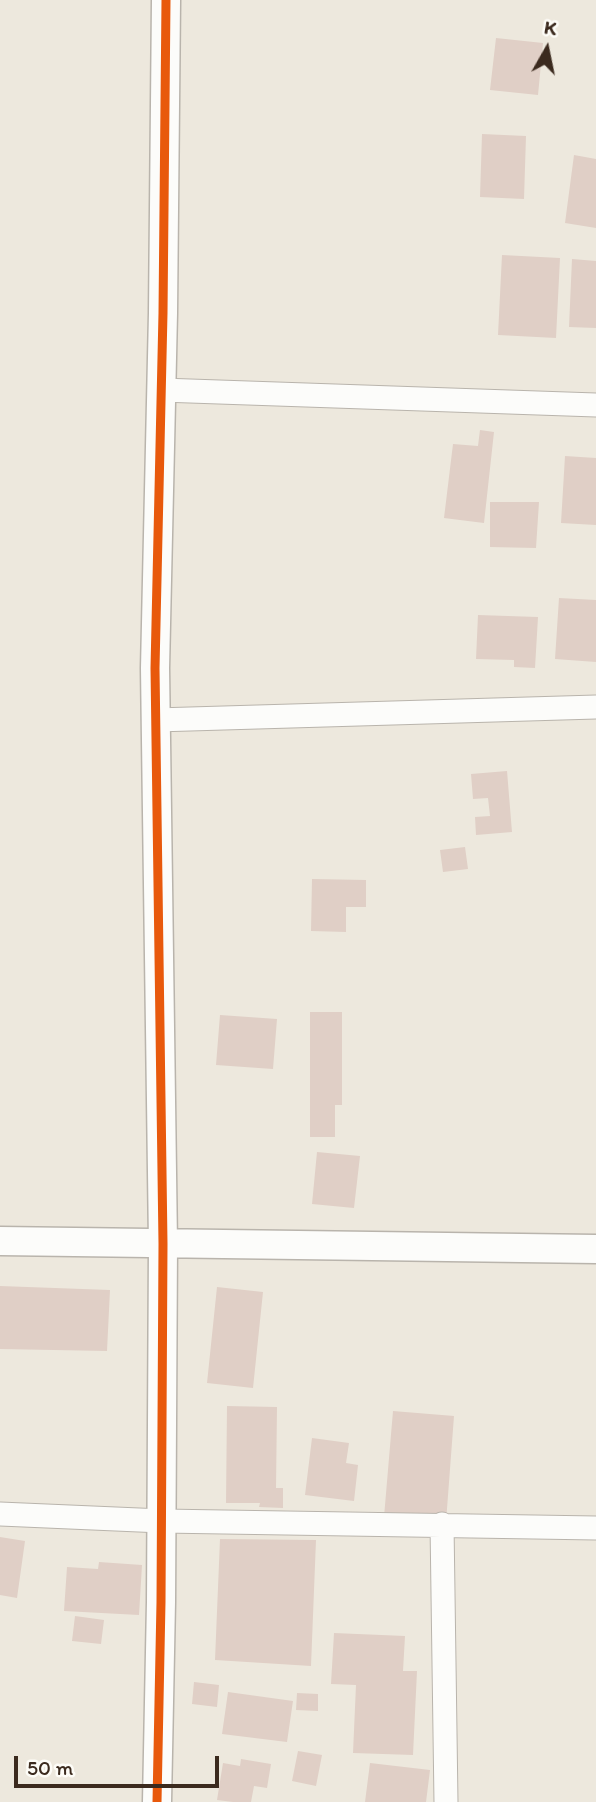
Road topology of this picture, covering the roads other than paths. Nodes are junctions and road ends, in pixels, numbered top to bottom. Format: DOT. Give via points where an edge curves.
graph roads {
  1 [pos="166,0"];
  2 [pos="161,390"];
  3 [pos="596,405"];
  4 [pos="596,707"];
  5 [pos="156,720"];
  6 [pos="0,1241"];
  7 [pos="163,1244"];
  8 [pos="596,1249"];
  9 [pos="0,1514"];
  10 [pos="162,1521"];
  11 [pos="442,1524"];
  12 [pos="596,1528"];
  13 [pos="158,1802"];
  14 [pos="446,1802"];
  1 -- 2 [label="street"];
  2 -- 3 [label="street"];
  2 -- 5 [label="street"];
  4 -- 5 [label="street"];
  5 -- 7 [label="street"];
  6 -- 7 [label="street"];
  7 -- 8 [label="street"];
  7 -- 10 [label="street"];
  9 -- 10 [label="street"];
  10 -- 11 [label="street"];
  10 -- 13 [label="street"];
  11 -- 12 [label="street"];
  11 -- 14 [label="street"];
}
